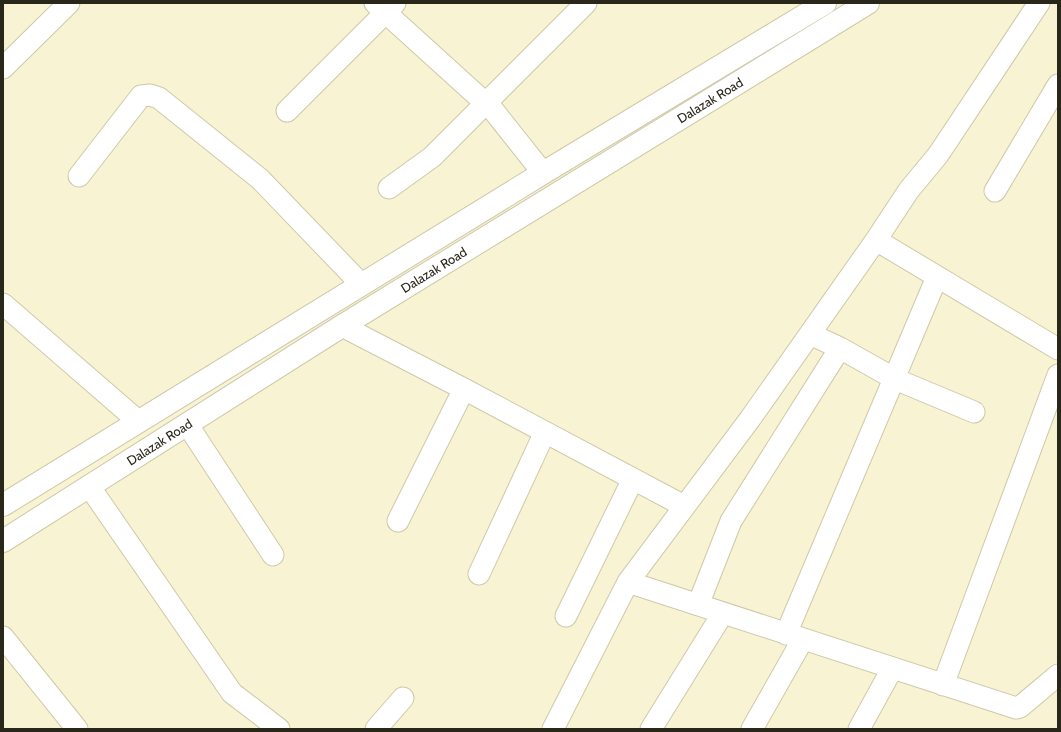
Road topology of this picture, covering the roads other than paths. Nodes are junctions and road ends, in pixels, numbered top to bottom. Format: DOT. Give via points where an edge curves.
graph roads {
  1 [pos="69,3"];
  2 [pos="586,3"];
  3 [pos="825,3"];
  4 [pos="868,3"];
  5 [pos="1039,3"];
  6 [pos="386,6"];
  7 [pos="3,68"];
  8 [pos="1058,85"];
  9 [pos="487,104"];
  10 [pos="288,111"];
  11 [pos="543,173"];
  12 [pos="79,176"];
  13 [pos="389,188"];
  14 [pos="995,191"];
  15 [pos="560,193"];
  16 [pos="876,240"];
  17 [pos="937,277"];
  18 [pos="361,284"];
  19 [pos="3,304"];
  20 [pos="342,326"];
  21 [pos="810,334"];
  22 [pos="840,348"];
  23 [pos="1058,349"];
  24 [pos="1058,375"];
  25 [pos="894,379"];
  26 [pos="464,389"];
  27 [pos="974,412"];
  28 [pos="138,421"];
  29 [pos="187,424"];
  30 [pos="545,432"];
  31 [pos="633,479"];
  32 [pos="89,486"];
  33 [pos="3,505"];
  34 [pos="684,506"];
  35 [pos="398,521"];
  36 [pos="3,541"];
  37 [pos="273,555"];
  38 [pos="479,574"];
  39 [pos="628,582"];
  40 [pos="698,605"];
  41 [pos="723,613"];
  42 [pos="566,616"];
  43 [pos="794,636"];
  44 [pos="3,637"];
  45 [pos="892,669"];
  46 [pos="1058,675"];
  47 [pos="943,685"];
  48 [pos="403,698"];
  49 [pos="77,729"];
  50 [pos="279,729"];
  51 [pos="376,729"];
  52 [pos="553,729"];
  53 [pos="650,729"];
  54 [pos="752,729"];
  55 [pos="859,729"];
  1 -- 7 [label="street"];
  2 -- 9 [label="street"];
  3 -- 11 [label="main road, Dalazak Road"];
  4 -- 15 [label="main road, Dalazak Road"];
  5 -- 16 [label="street" via="938,155 909,190"];
  6 -- 9 [label="street"];
  6 -- 10 [label="street"];
  8 -- 14 [label="street"];
  9 -- 11 [label="street"];
  9 -- 13 [label="street" via="432,157"];
  11 -- 15 [label="main road"];
  11 -- 18 [label="main road, Dalazak Road"];
  12 -- 18 [label="street" via="141,96 159,98 260,179"];
  15 -- 20 [label="main road, Dalazak Road"];
  16 -- 17 [label="street"];
  16 -- 21 [label="street"];
  17 -- 23 [label="street"];
  17 -- 25 [label="street"];
  18 -- 28 [label="main road, Dalazak Road"];
  19 -- 28 [label="street"];
  20 -- 26 [label="street"];
  20 -- 29 [label="main road, Dalazak Road"];
  21 -- 22 [label="street"];
  21 -- 34 [label="street"];
  22 -- 25 [label="street"];
  22 -- 40 [label="street" via="731,521"];
  24 -- 47 [label="street"];
  25 -- 27 [label="street"];
  25 -- 43 [label="street"];
  26 -- 30 [label="street"];
  26 -- 35 [label="street"];
  28 -- 33 [label="main road, Dalazak Road"];
  29 -- 32 [label="main road, Dalazak Road"];
  29 -- 37 [label="street"];
  30 -- 31 [label="street"];
  30 -- 38 [label="street"];
  31 -- 34 [label="street"];
  31 -- 42 [label="street"];
  32 -- 36 [label="main road, Dalazak Road"];
  32 -- 50 [label="street" via="232,693"];
  34 -- 39 [label="street"];
  39 -- 40 [label="street"];
  39 -- 52 [label="street"];
  40 -- 41 [label="street"];
  41 -- 43 [label="street"];
  41 -- 53 [label="street"];
  43 -- 45 [label="street"];
  43 -- 54 [label="street"];
  44 -- 49 [label="street"];
  45 -- 47 [label="street"];
  45 -- 55 [label="street"];
  46 -- 47 [label="street" via="1016,708"];
  48 -- 51 [label="street"];
}
